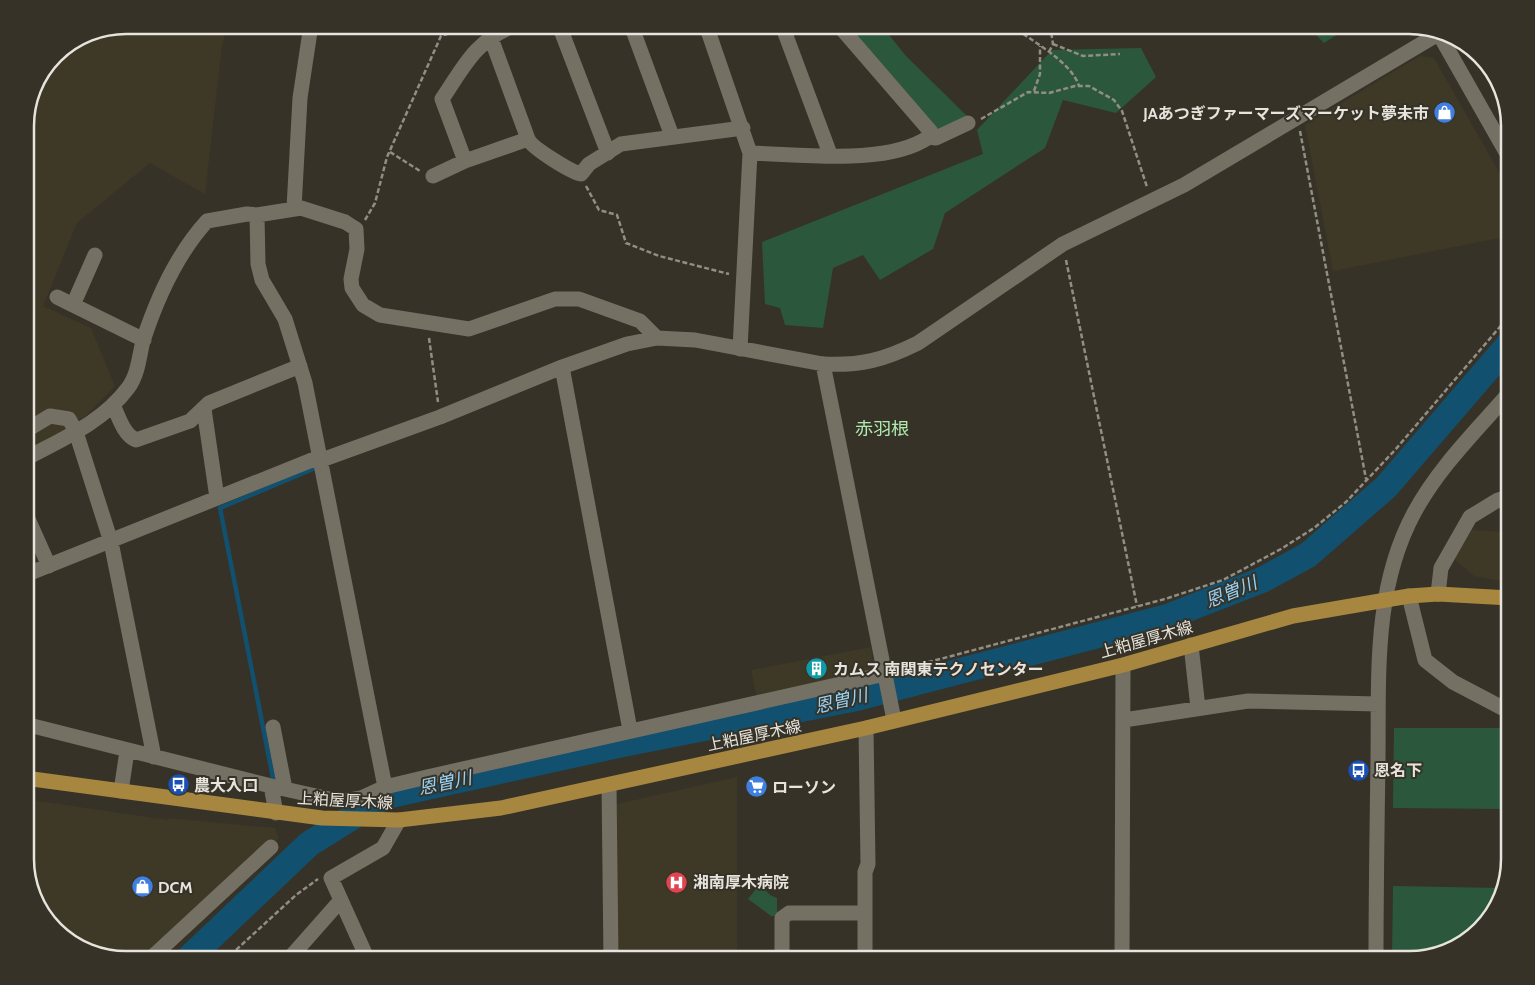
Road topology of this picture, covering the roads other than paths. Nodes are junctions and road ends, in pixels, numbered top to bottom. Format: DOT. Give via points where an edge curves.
graph roads {
  1 [pos="310,34"];
  2 [pos="498,34"];
  3 [pos="562,34"];
  4 [pos="634,34"];
  5 [pos="709,34"];
  6 [pos="785,34"];
  7 [pos="846,34"];
  8 [pos="491,38"];
  9 [pos="1433,38"];
  10 [pos="1443,40"];
  11 [pos="968,123"];
  12 [pos="743,128"];
  13 [pos="672,136"];
  14 [pos="929,137"];
  15 [pos="528,139"];
  16 [pos="1501,143"];
  17 [pos="608,153"];
  18 [pos="750,153"];
  19 [pos="830,154"];
  20 [pos="465,161"];
  21 [pos="433,176"];
  22 [pos="294,208"];
  23 [pos="258,215"];
  24 [pos="95,255"];
  25 [pos="57,297"];
  26 [pos="73,305"];
  27 [pos="657,338"];
  28 [pos="144,340"];
  29 [pos="740,349"];
  30 [pos="822,364"];
  31 [pos="300,366"];
  32 [pos="562,367"];
  33 [pos="1501,403"];
  34 [pos="113,404"];
  35 [pos="204,408"];
  36 [pos="34,426"];
  37 [pos="76,432"];
  38 [pos="34,454"];
  39 [pos="319,461"];
  40 [pos="217,498"];
  41 [pos="1501,499"];
  42 [pos="34,532"];
  43 [pos="111,542"];
  44 [pos="49,566"];
  45 [pos="34,572"];
  46 [pos="1438,594"];
  47 [pos="1409,596"];
  48 [pos="1501,598"];
  49 [pos="1384,599"];
  50 [pos="1191,645"];
  51 [pos="1123,665"];
  52 [pos="885,675"];
  53 [pos="1378,704"];
  54 [pos="1501,707"];
  55 [pos="1198,708"];
  56 [pos="894,720"];
  57 [pos="1124,720"];
  58 [pos="34,726"];
  59 [pos="273,728"];
  60 [pos="866,728"];
  61 [pos="630,730"];
  62 [pos="127,751"];
  63 [pos="154,757"];
  64 [pos="34,779"];
  65 [pos="609,785"];
  66 [pos="384,787"];
  67 [pos="278,788"];
  68 [pos="121,791"];
  69 [pos="276,813"];
  70 [pos="399,820"];
  71 [pos="271,847"];
  72 [pos="341,900"];
  73 [pos="865,913"];
  74 [pos="159,951"];
  75 [pos="296,951"];
  76 [pos="364,951"];
  77 [pos="611,951"];
  78 [pos="782,951"];
  79 [pos="865,951"];
  80 [pos="1122,951"];
  81 [pos="1376,951"];
  1 -- 22 [label="street" via="299,105"];
  2 -- 8 [label="street"];
  3 -- 17 [label="street"];
  4 -- 13 [label="street"];
  5 -- 12 [label="street"];
  6 -- 19 [label="street"];
  7 -- 14 [label="street" via="931,132"];
  8 -- 15 [label="street"];
  8 -- 20 [label="street" via="479,45 442,99"];
  9 -- 30 [label="street" via="1184,185 1063,244 918,343 870,363"];
  10 -- 16 [label="street"];
  11 -- 14 [label="street" via="936,138"];
  12 -- 13 [label="street"];
  12 -- 18 [label="street"];
  13 -- 17 [label="street" via="621,144"];
  14 -- 19 [label="street" via="902,150 881,154"];
  15 -- 17 [label="street" via="531,145 572,172 581,174 589,164"];
  15 -- 20 [label="street"];
  18 -- 19 [label="street"];
  18 -- 29 [label="street"];
  20 -- 21 [label="street"];
  22 -- 23 [label="street"];
  22 -- 27 [label="street" via="346,222 356,229 352,288 364,305 390,318 470,330 555,299 579,299 640,321"];
  23 -- 28 [label="street" via="207,221 167,280"];
  23 -- 31 [label="street" via="258,264 262,280 285,319"];
  24 -- 26 [label="street"];
  25 -- 26 [label="street"];
  26 -- 28 [label="street"];
  27 -- 29 [label="street" via="695,340"];
  27 -- 32 [label="street" via="627,344"];
  28 -- 34 [label="street" via="130,386"];
  29 -- 30 [label="street"];
  30 -- 52 [label="street"];
  31 -- 35 [label="street" via="209,403"];
  31 -- 39 [label="street"];
  32 -- 39 [label="street"];
  32 -- 61 [label="street"];
  33 -- 49 [label="street" via="1440,474 1414,512 1395,555"];
  34 -- 35 [label="street" via="129,437 136,440 190,422"];
  34 -- 37 [label="street"];
  35 -- 40 [label="street"];
  36 -- 37 [label="street" via="50,416 69,419"];
  37 -- 38 [label="street"];
  37 -- 43 [label="street"];
  39 -- 40 [label="street" via="312,460"];
  39 -- 66 [label="street"];
  40 -- 43 [label="street"];
  41 -- 46 [label="street" via="1470,517 1441,568"];
  42 -- 44 [label="street"];
  43 -- 44 [label="street"];
  43 -- 63 [label="street"];
  44 -- 45 [label="street"];
  46 -- 47 [label="main road, 上粕屋厚木線"];
  46 -- 48 [label="main road, 上粕屋厚木線"];
  47 -- 49 [label="main road, 上粕屋厚木線"];
  47 -- 54 [label="street" via="1425,660 1453,682"];
  49 -- 50 [label="main road, 上粕屋厚木線" via="1293,616"];
  49 -- 53 [label="street"];
  50 -- 51 [label="main road, 上粕屋厚木線"];
  50 -- 55 [label="street"];
  51 -- 56 [label="main road, 上粕屋厚木線"];
  51 -- 57 [label="street"];
  52 -- 56 [label="street"];
  52 -- 61 [label="street"];
  53 -- 55 [label="street" via="1267,701"];
  53 -- 81 [label="street"];
  55 -- 57 [label="street"];
  56 -- 60 [label="main road, 上粕屋厚木線"];
  57 -- 80 [label="street"];
  58 -- 62 [label="street"];
  59 -- 67 [label="street"];
  60 -- 65 [label="main road, 上粕屋厚木線"];
  60 -- 73 [label="street" via="868,864 865,872"];
  61 -- 66 [label="street"];
  62 -- 63 [label="street"];
  62 -- 68 [label="street"];
  63 -- 67 [label="street"];
  64 -- 68 [label="main road, 上粕屋厚木線"];
  65 -- 70 [label="main road, 上粕屋厚木線" via="500,808"];
  65 -- 77 [label="street"];
  66 -- 67 [label="street" via="350,800 334,800"];
  67 -- 69 [label="street"];
  68 -- 69 [label="main road, 上粕屋厚木線"];
  69 -- 70 [label="main road, 上粕屋厚木線"];
  70 -- 72 [label="street" via="383,848 330,878"];
  71 -- 74 [label="street"];
  72 -- 75 [label="street"];
  72 -- 76 [label="street"];
  73 -- 78 [label="street" via="789,912 782,918"];
  73 -- 79 [label="street"];
}
